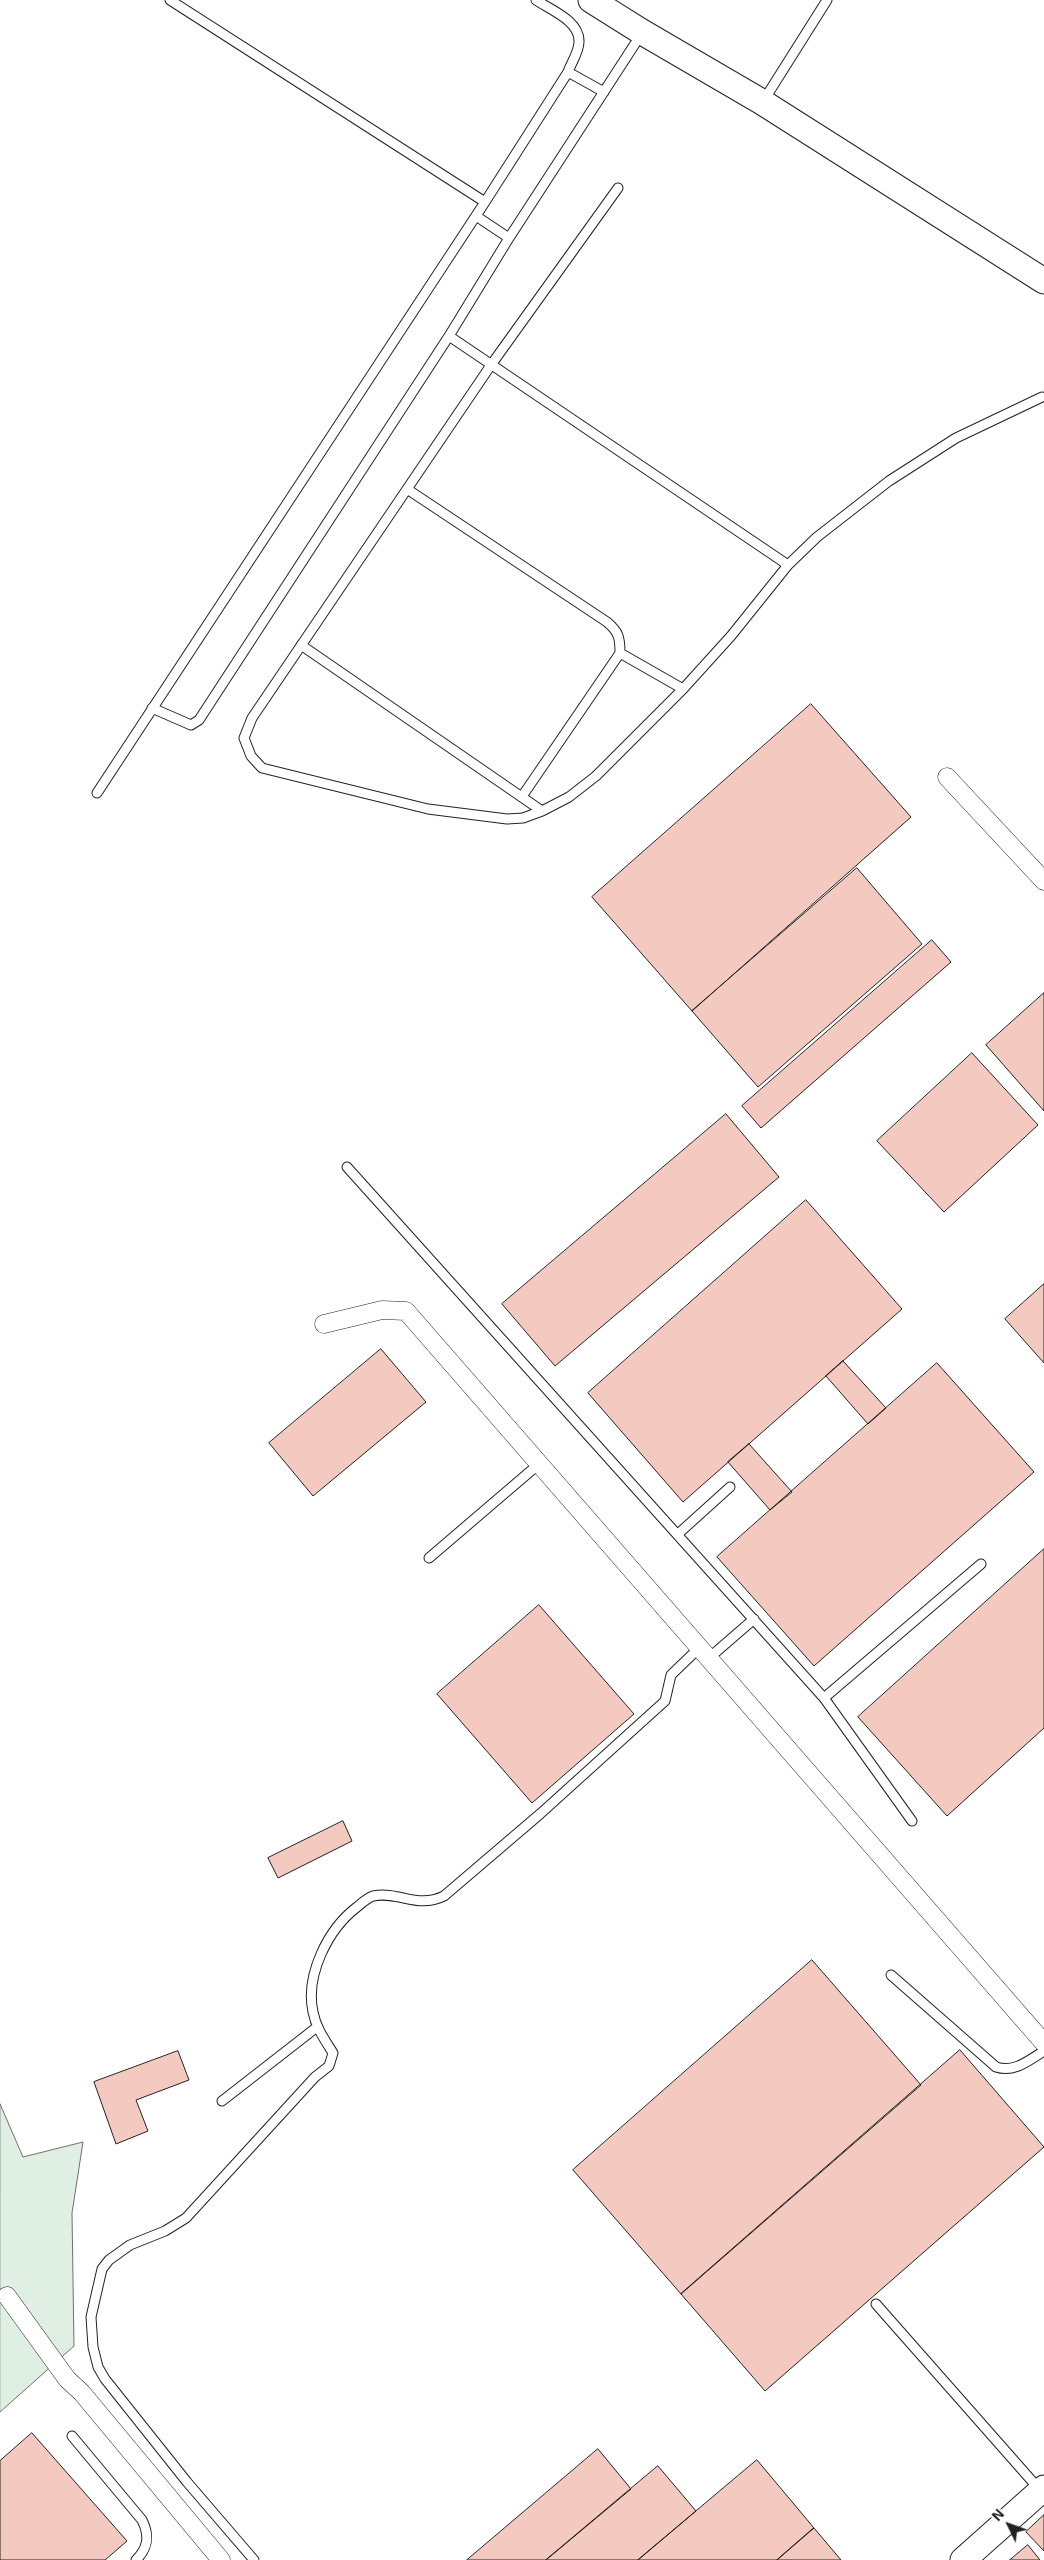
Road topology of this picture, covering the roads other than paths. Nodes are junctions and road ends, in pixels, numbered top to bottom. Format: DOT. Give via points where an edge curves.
graph roads {
  1 [pos="170,0"];
  2 [pos="536,0"];
  3 [pos="591,0"];
  4 [pos="827,0"];
  5 [pos="642,32"];
  6 [pos="568,72"];
  7 [pos="604,92"];
  8 [pos="762,102"];
  9 [pos="618,188"];
  10 [pos="485,202"];
  11 [pos="476,216"];
  12 [pos="508,238"];
  13 [pos="1044,281"];
  14 [pos="449,336"];
  15 [pos="491,365"];
  16 [pos="1042,396"];
  17 [pos="407,489"];
  18 [pos="788,565"];
  19 [pos="301,645"];
  20 [pos="620,653"];
  21 [pos="683,689"];
  22 [pos="152,708"];
  23 [pos="947,777"];
  24 [pos="97,792"];
  25 [pos="523,796"];
  26 [pos="542,811"];
  27 [pos="1044,881"];
  28 [pos="347,1167"];
  29 [pos="324,1324"];
  30 [pos="540,1464"];
  31 [pos="730,1487"];
  32 [pos="678,1534"];
  33 [pos="429,1558"];
  34 [pos="981,1564"];
  35 [pos="754,1619"];
  36 [pos="704,1652"];
  37 [pos="824,1698"];
  38 [pos="912,1821"];
  39 [pos="891,1975"];
  40 [pos="317,2026"];
  41 [pos="1044,2043"];
  42 [pos="1044,2051"];
  43 [pos="222,2101"];
  44 [pos="7,2296"];
  45 [pos="876,2304"];
  46 [pos="72,2436"];
  47 [pos="1043,2490"];
  48 [pos="136,2560"];
  49 [pos="221,2560"];
  50 [pos="254,2560"];
  51 [pos="963,2560"];
  1 -- 10 [label="lane"];
  2 -- 6 [label="lane" via="571,23 578,32 579,44"];
  3 -- 5 [label="street"];
  4 -- 8 [label="lane"];
  5 -- 7 [label="lane"];
  5 -- 8 [label="street"];
  6 -- 7 [label="lane"];
  6 -- 10 [label="lane"];
  7 -- 12 [label="lane"];
  8 -- 13 [label="street"];
  9 -- 15 [label="lane"];
  10 -- 11 [label="lane"];
  11 -- 12 [label="lane"];
  11 -- 22 [label="lane"];
  12 -- 14 [label="lane"];
  14 -- 15 [label="lane"];
  14 -- 22 [label="lane" via="199,720 190,725"];
  15 -- 17 [label="lane"];
  15 -- 18 [label="lane"];
  16 -- 18 [label="lane" via="956,438 888,481 817,537"];
  17 -- 19 [label="lane"];
  17 -- 20 [label="lane" via="607,622 620,637"];
  18 -- 21 [label="lane"];
  19 -- 25 [label="lane"];
  19 -- 26 [label="lane" via="252,718 244,738 251,756 262,768 428,809 507,819 523,818"];
  20 -- 21 [label="lane"];
  20 -- 25 [label="lane"];
  21 -- 26 [label="lane" via="596,776 569,797"];
  22 -- 24 [label="lane"];
  23 -- 27 [label="street"];
  25 -- 26 [label="lane"];
  28 -- 32 [label="lane"];
  29 -- 30 [label="street" via="382,1310 406,1311"];
  30 -- 33 [label="lane"];
  30 -- 36 [label="street"];
  31 -- 32 [label="lane"];
  32 -- 35 [label="lane"];
  34 -- 37 [label="lane"];
  35 -- 36 [label="lane"];
  35 -- 37 [label="lane"];
  36 -- 40 [label="lane" via="671,1675 665,1701 444,1896 432,1902 388,1895 371,1897 354,1909 322,1952 312,1981 312,2011"];
  36 -- 41 [label="street"];
  37 -- 38 [label="lane"];
  39 -- 42 [label="lane" via="996,2067 1005,2070 1017,2068"];
  40 -- 43 [label="lane"];
  40 -- 50 [label="lane" via="333,2053 329,2066 186,2218 165,2231 130,2245 109,2260 102,2269 91,2316 93,2348 105,2379"];
  44 -- 49 [label="street" via="67,2379"];
  45 -- 47 [label="lane"];
  46 -- 48 [label="lane" via="142,2520 147,2540 145,2550"];
  47 -- 51 [label="street"];
}
